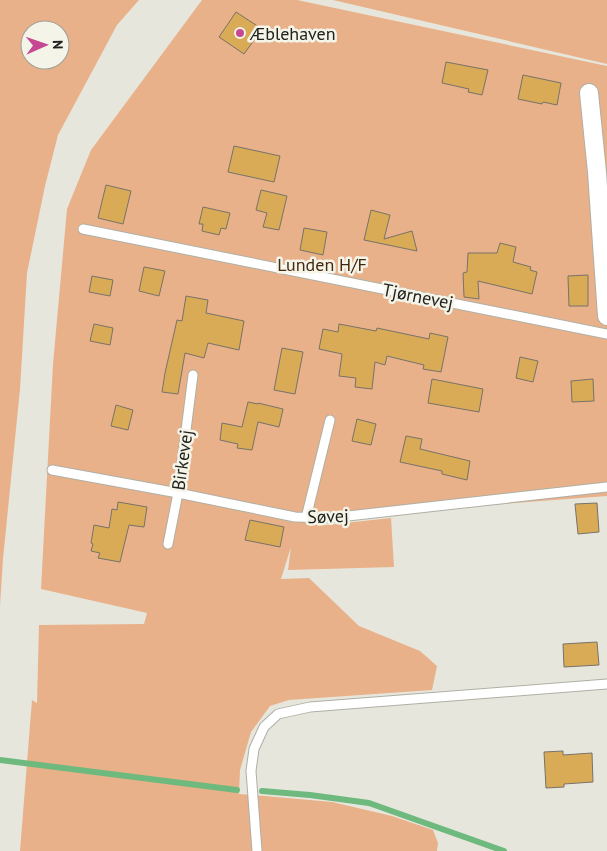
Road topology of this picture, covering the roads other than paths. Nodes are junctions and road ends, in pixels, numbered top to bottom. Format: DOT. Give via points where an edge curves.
graph roads {
  1 [pos="589,93"];
  2 [pos="602,171"];
  3 [pos="83,229"];
  4 [pos="607,316"];
  5 [pos="607,334"];
  6 [pos="193,375"];
  7 [pos="330,420"];
  8 [pos="52,470"];
  9 [pos="607,487"];
  10 [pos="178,493"];
  11 [pos="306,518"];
  12 [pos="168,544"];
  13 [pos="607,684"];
  14 [pos="257,851"];
  1 -- 2 [label="street"];
  2 -- 4 [label="street"];
  3 -- 5 [label="lane, Tjørnevej"];
  6 -- 10 [label="lane, Birkevej"];
  7 -- 11 [label="lane"];
  8 -- 10 [label="lane, Søvej"];
  9 -- 11 [label="lane, Søvej"];
  10 -- 11 [label="lane, Søvej"];
  10 -- 12 [label="lane, Birkevej"];
  13 -- 14 [label="lane" via="310,708 278,714 264,727 254,749 251,771"];
}
